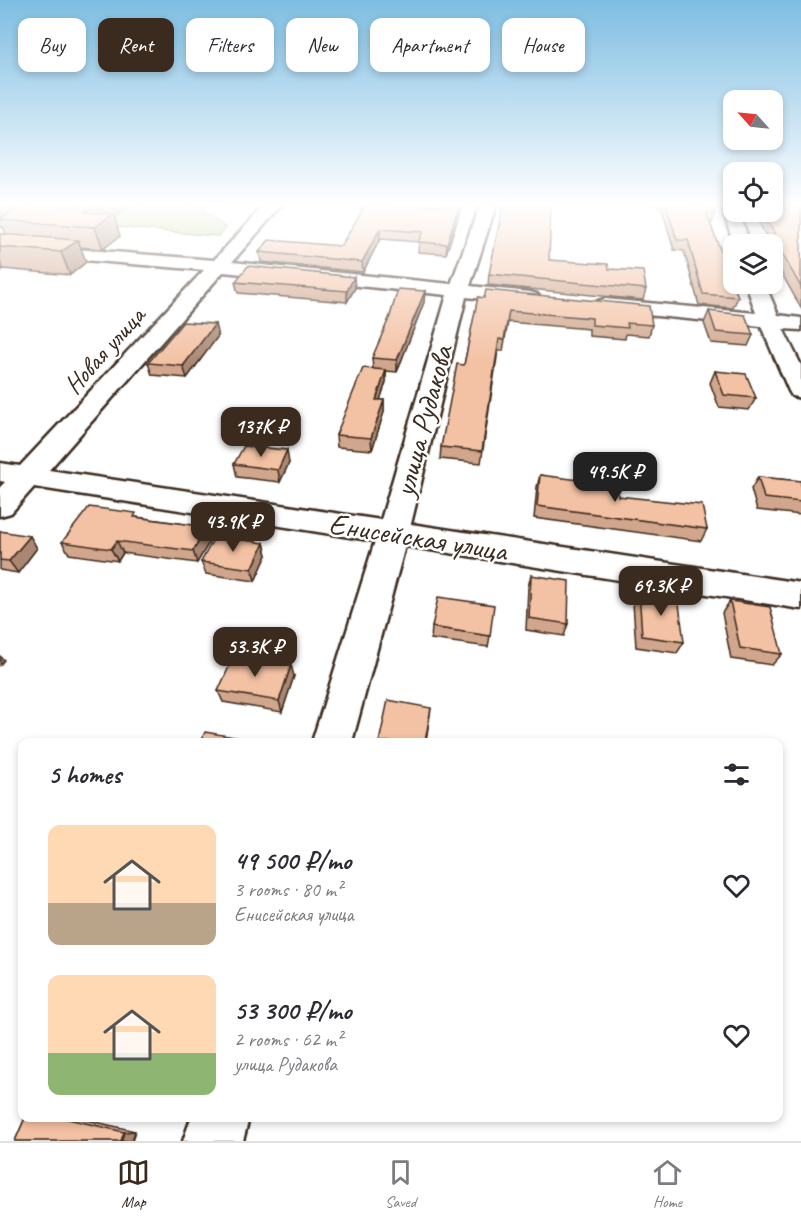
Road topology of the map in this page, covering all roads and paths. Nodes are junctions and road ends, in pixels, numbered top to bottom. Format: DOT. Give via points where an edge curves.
graph roads {
  1 [pos="157,258"];
  2 [pos="226,258"];
  3 [pos="469,258"];
  4 [pos="219,266"];
  5 [pos="458,291"];
  6 [pos="760,294"];
  7 [pos="550,300"];
  8 [pos="584,303"];
  9 [pos="769,321"];
  10 [pos="801,324"];
  11 [pos="801,391"];
  12 [pos="14,474"];
  13 [pos="0,507"];
  14 [pos="393,534"];
  15 [pos="801,596"];
  16 [pos="333,738"];
  17 [pos="219,1122"];
  18 [pos="213,1141"];
  1 -- 4 [label="street"];
  2 -- 4 [label="street, Новая улица"];
  3 -- 5 [label="street, улица Рудакова"];
  4 -- 5 [label="street"];
  4 -- 12 [label="street, Новая улица"];
  5 -- 7 [label="street"];
  5 -- 14 [label="street, улица Рудакова"];
  6 -- 9 [label="street"];
  8 -- 9 [label="street"];
  9 -- 10 [label="street"];
  9 -- 11 [label="street"];
  12 -- 13 [label="street, Новая улица"];
  12 -- 14 [label="street, Енисейская улица"];
  14 -- 15 [label="street, Енисейская улица"];
  14 -- 16 [label="street, улица Рудакова"];
  17 -- 18 [label="street"];
}
